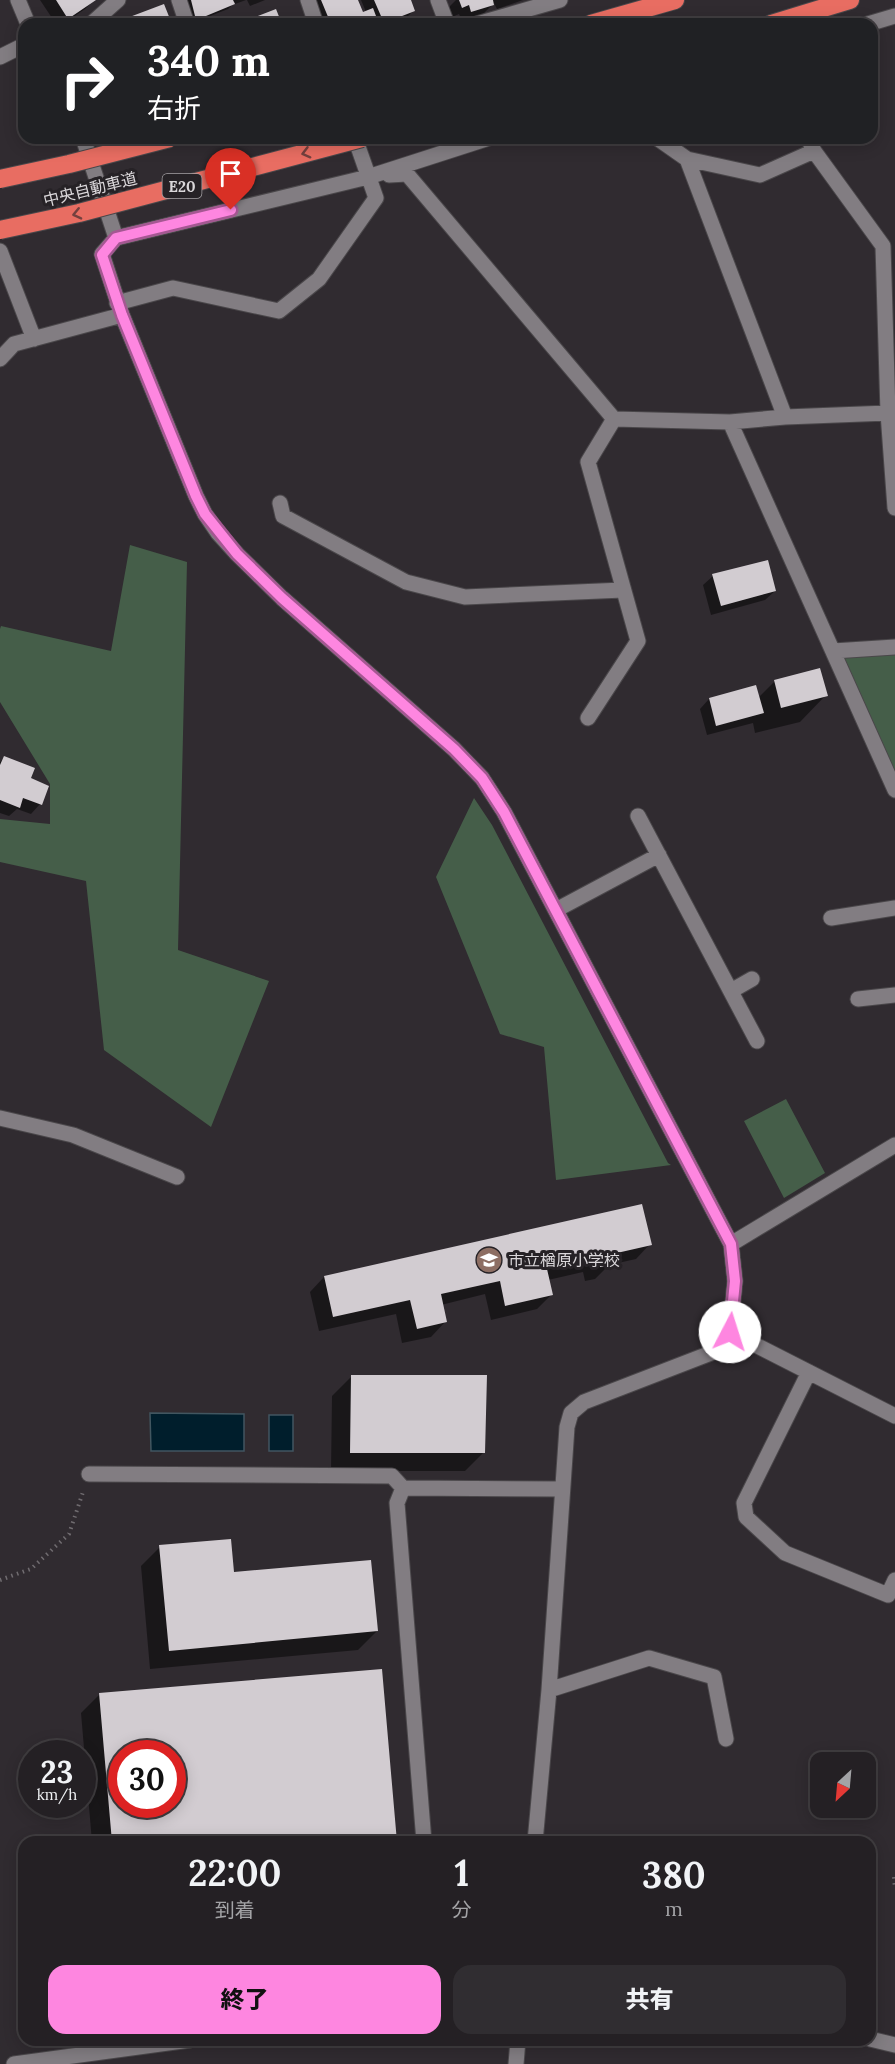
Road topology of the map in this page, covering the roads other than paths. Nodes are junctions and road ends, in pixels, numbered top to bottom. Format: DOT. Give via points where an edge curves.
graph roads {
  1 [pos="18,0"];
  2 [pos="118,0"];
  3 [pos="179,0"];
  4 [pos="308,0"];
  5 [pos="438,0"];
  6 [pos="560,0"];
  7 [pos="675,0"];
  8 [pos="850,0"];
  9 [pos="895,16"];
  10 [pos="26,18"];
  11 [pos="98,18"];
  12 [pos="185,18"];
  13 [pos="314,18"];
  14 [pos="445,18"];
  15 [pos="498,18"];
  16 [pos="612,18"];
  17 [pos="791,18"];
  18 [pos="878,21"];
  19 [pos="18,48"];
  20 [pos="0,57"];
  21 [pos="85,144"];
  22 [pos="147,144"];
  23 [pos="339,144"];
  24 [pos="357,144"];
  25 [pos="470,144"];
  26 [pos="666,144"];
  27 [pos="811,145"];
  28 [pos="687,159"];
  29 [pos="368,177"];
  30 [pos="0,179"];
  31 [pos="0,230"];
  32 [pos="116,238"];
  33 [pos="0,251"];
  34 [pos="889,268"];
  35 [pos="119,309"];
  36 [pos="34,339"];
  37 [pos="0,359"];
  38 [pos="888,413"];
  39 [pos="784,417"];
  40 [pos="614,419"];
  41 [pos="730,422"];
  42 [pos="280,503"];
  43 [pos="895,508"];
  44 [pos="623,590"];
  45 [pos="895,647"];
  46 [pos="833,651"];
  47 [pos="588,718"];
  48 [pos="893,781"];
  49 [pos="638,816"];
  50 [pos="658,855"];
  51 [pos="895,908"];
  52 [pos="556,910"];
  53 [pos="831,918"];
  54 [pos="752,980"];
  55 [pos="731,991"];
  56 [pos="895,995"];
  57 [pos="858,999"];
  58 [pos="757,1041"];
  59 [pos="0,1118"];
  60 [pos="895,1145"];
  61 [pos="177,1177"];
  62 [pos="731,1244"];
  63 [pos="726,1338"];
  64 [pos="809,1372"];
  65 [pos="895,1416"];
  66 [pos="89,1474"];
  67 [pos="403,1488"];
  68 [pos="562,1489"];
  69 [pos="895,1580"];
  70 [pos="549,1690"];
  71 [pos="726,1738"];
  72 [pos="424,1836"];
  73 [pos="536,1836"];
  74 [pos="876,2040"];
  75 [pos="895,2045"];
  76 [pos="146,2046"];
  77 [pos="518,2046"];
  78 [pos="14,2064"];
  79 [pos="516,2064"];
  1 -- 10 [label="street"];
  2 -- 11 [label="street"];
  3 -- 12 [label="street"];
  4 -- 13 [label="street"];
  5 -- 14 [label="street"];
  6 -- 15 [label="street"];
  7 -- 16 [label="highway"];
  8 -- 17 [label="highway"];
  9 -- 18 [label="street"];
  19 -- 20 [label="street"];
  21 -- 32 [label="street"];
  22 -- 30 [label="highway, 中央自動車道, bridge"];
  23 -- 31 [label="highway, 中央自動車道 / E20, one-way, bridge"];
  24 -- 29 [label="street"];
  25 -- 29 [label="street"];
  26 -- 28 [label="street"];
  27 -- 28 [label="street" via="760,175"];
  27 -- 34 [label="street" via="883,246"];
  28 -- 39 [label="street"];
  29 -- 32 [label="street"];
  29 -- 35 [label="street" via="376,198 319,279 279,311 173,288"];
  29 -- 40 [label="street" via="407,174"];
  32 -- 35 [label="street" via="102,255"];
  33 -- 36 [label="street"];
  34 -- 38 [label="street"];
  35 -- 36 [label="street"];
  35 -- 52 [label="street" via="196,496 218,533 282,598 482,778"];
  36 -- 37 [label="street" via="14,344"];
  38 -- 39 [label="street"];
  38 -- 43 [label="street"];
  39 -- 41 [label="street"];
  40 -- 41 [label="street"];
  40 -- 44 [label="street" via="588,462"];
  41 -- 46 [label="street"];
  42 -- 44 [label="street" via="284,516 406,582 465,597"];
  44 -- 47 [label="street" via="639,641"];
  45 -- 46 [label="street"];
  46 -- 48 [label="street"];
  49 -- 50 [label="street"];
  50 -- 52 [label="street"];
  50 -- 55 [label="street"];
  51 -- 53 [label="street"];
  52 -- 62 [label="street"];
  54 -- 55 [label="street"];
  55 -- 58 [label="street"];
  56 -- 57 [label="street"];
  59 -- 61 [label="street" via="74,1135"];
  60 -- 62 [label="street"];
  62 -- 63 [label="street" via="735,1281"];
  63 -- 64 [label="street"];
  63 -- 68 [label="street" via="711,1353 584,1402 571,1413"];
  64 -- 65 [label="street"];
  64 -- 69 [label="street" via="744,1503 746,1516 784,1553 888,1595"];
  66 -- 67 [label="street" via="392,1476"];
  67 -- 68 [label="street"];
  67 -- 72 [label="street" via="397,1503"];
  68 -- 70 [label="street"];
  70 -- 71 [label="street" via="649,1658 714,1677"];
  70 -- 73 [label="street"];
  74 -- 75 [label="street"];
  76 -- 78 [label="street"];
  77 -- 79 [label="street"];
}
